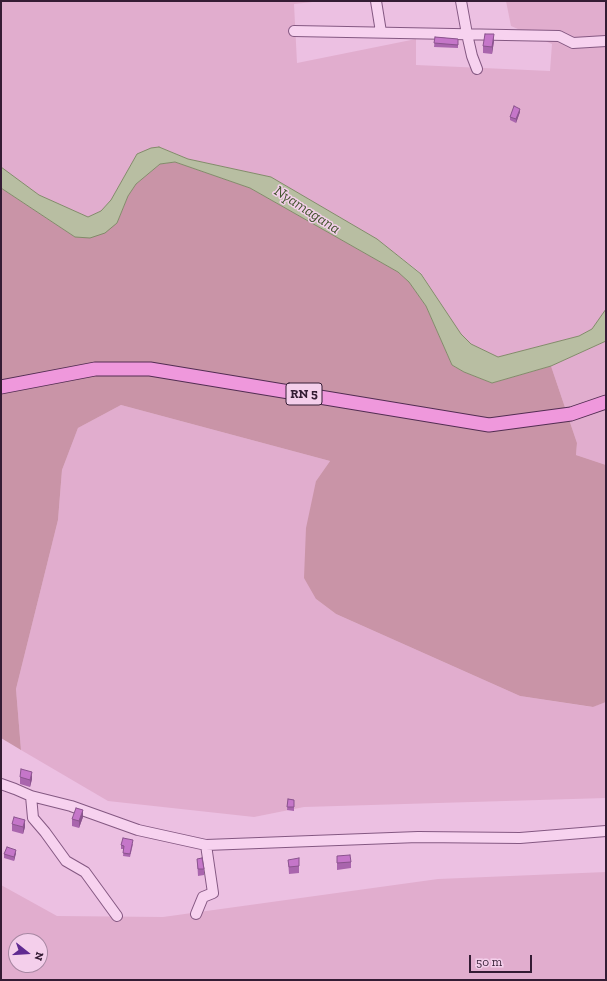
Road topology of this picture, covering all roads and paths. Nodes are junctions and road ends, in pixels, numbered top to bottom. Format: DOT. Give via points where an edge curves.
graph roads {
  1 [pos="376,1"];
  2 [pos="462,1"];
  3 [pos="294,31"];
  4 [pos="381,32"];
  5 [pos="467,34"];
  6 [pos="606,41"];
  7 [pos="477,69"];
  8 [pos="1,387"];
  9 [pos="606,402"];
  10 [pos="1,784"];
  11 [pos="31,796"];
  12 [pos="606,831"];
  13 [pos="206,845"];
  14 [pos="196,914"];
  15 [pos="117,916"];
  1 -- 4 [label="street"];
  2 -- 5 [label="street"];
  3 -- 4 [label="street"];
  4 -- 5 [label="street"];
  5 -- 6 [label="street" via="559,36 573,43"];
  5 -- 7 [label="street"];
  8 -- 9 [label="main road, RN 5" via="95,369 150,369 489,425 571,414"];
  10 -- 11 [label="street"];
  11 -- 13 [label="street" via="71,806 138,830"];
  11 -- 15 [label="street" via="34,818 66,861 85,872"];
  12 -- 13 [label="street" via="520,838 418,838"];
  13 -- 14 [label="street" via="213,893 203,897"];
}
